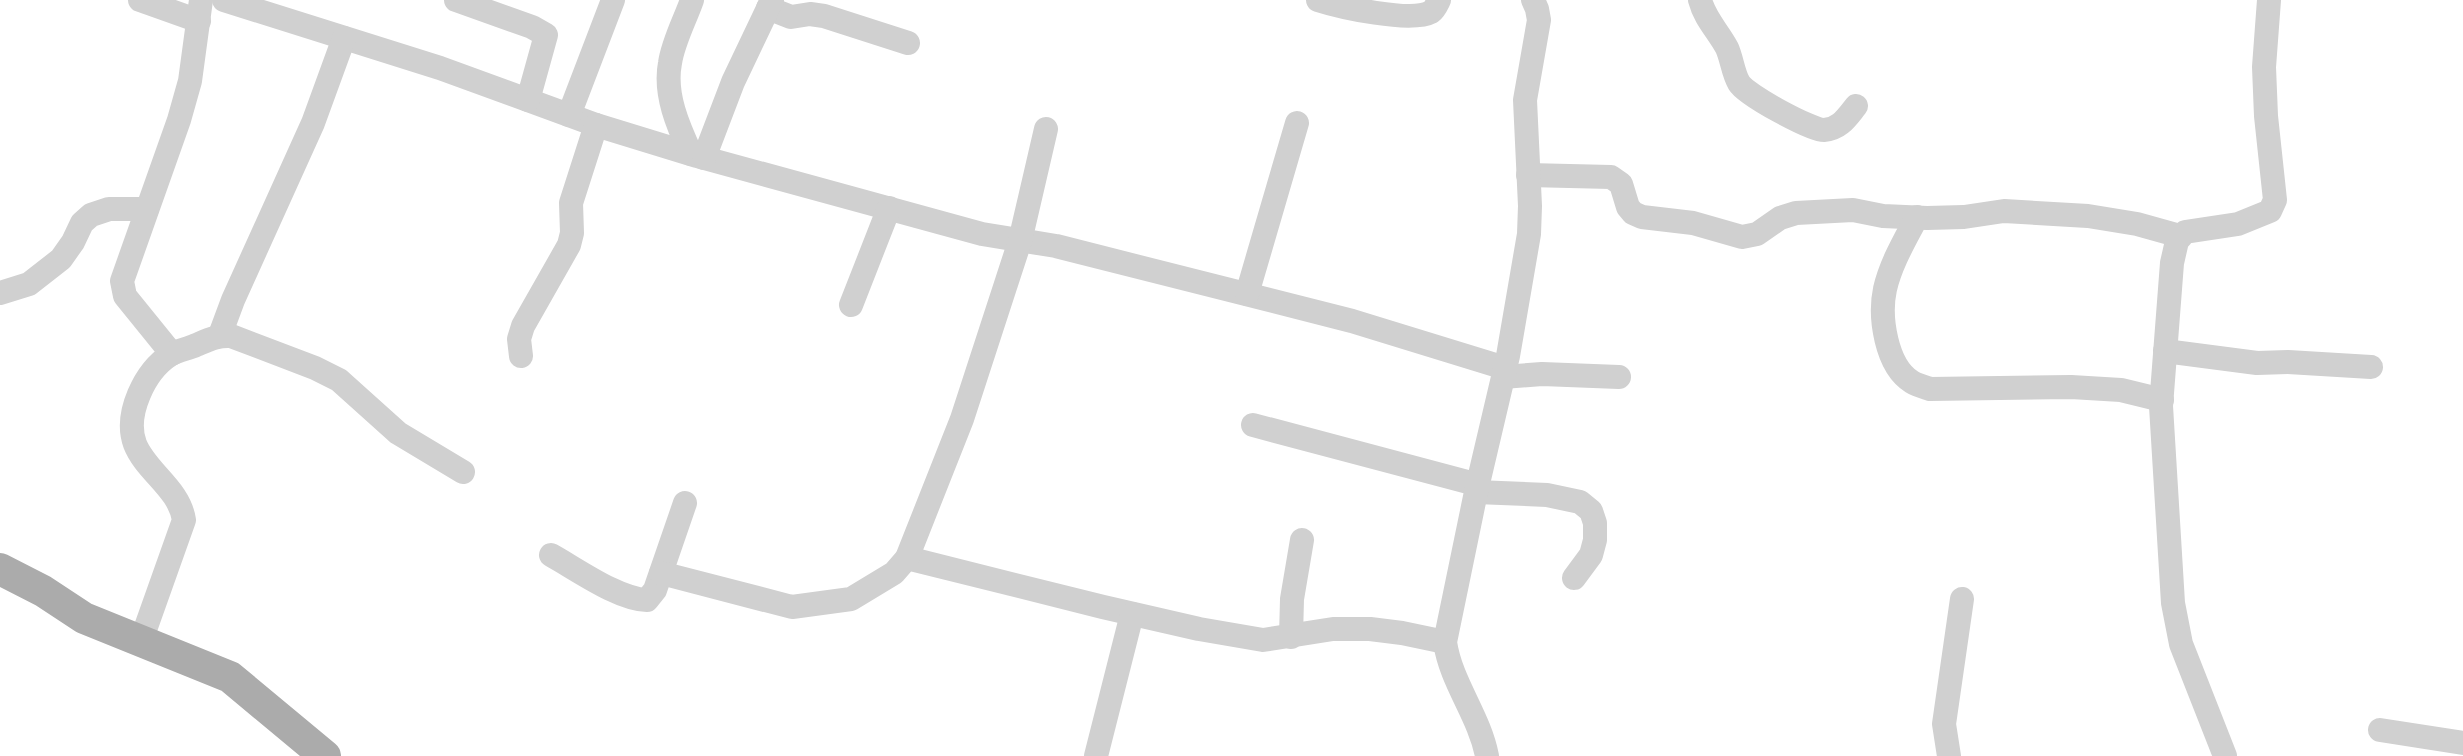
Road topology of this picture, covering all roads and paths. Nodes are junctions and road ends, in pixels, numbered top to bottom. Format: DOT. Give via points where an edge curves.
graph roads {
  1 [pos="140,0"];
  2 [pos="224,0"];
  3 [pos="456,0"];
  4 [pos="613,0"];
  5 [pos="692,0"];
  6 [pos="1318,0"];
  7 [pos="1439,0"];
  8 [pos="1533,0"];
  9 [pos="1700,0"];
  10 [pos="2269,0"];
  11 [pos="770,4"];
  12 [pos="200,11"];
  13 [pos="344,38"];
  14 [pos="908,43"];
  15 [pos="528,100"];
  16 [pos="1856,106"];
  17 [pos="569,115"];
  18 [pos="1297,123"];
  19 [pos="596,125"];
  20 [pos="1046,129"];
  21 [pos="698,156"];
  22 [pos="1528,175"];
  23 [pos="889,208"];
  24 [pos="147,210"];
  25 [pos="1917,217"];
  26 [pos="2180,236"];
  27 [pos="1020,241"];
  28 [pos="0,292"];
  29 [pos="1246,294"];
  30 [pos="851,305"];
  31 [pos="220,335"];
  32 [pos="2165,351"];
  33 [pos="172,354"];
  34 [pos="521,356"];
  35 [pos="2371,367"];
  36 [pos="1504,372"];
  37 [pos="1618,377"];
  38 [pos="2162,400"];
  39 [pos="1253,425"];
  40 [pos="463,472"];
  41 [pos="1477,488"];
  42 [pos="685,503"];
  43 [pos="1302,540"];
  44 [pos="551,555"];
  45 [pos="907,558"];
  46 [pos="0,569"];
  47 [pos="661,573"];
  48 [pos="1574,578"];
  49 [pos="1962,599"];
  50 [pos="1132,614"];
  51 [pos="1291,637"];
  52 [pos="141,641"];
  53 [pos="1445,642"];
  54 [pos="2380,730"];
  55 [pos="2463,743"];
  56 [pos="324,756"];
  57 [pos="1096,756"];
  58 [pos="1487,756"];
  59 [pos="1949,756"];
  60 [pos="2225,756"];
  1 -- 12 [label="street"];
  2 -- 13 [label="street"];
  3 -- 15 [label="street" via="546,35"];
  4 -- 17 [label="street"];
  5 -- 21 [label="street" via="670,61 668,81 673,110"];
  6 -- 7 [label="street" via="1358,10 1416,16 1430,12"];
  8 -- 22 [label="street" via="1539,20 1525,100"];
  9 -- 16 [label="street" via="1705,16 1727,49 1739,83 1749,94 1825,130 1842,124"];
  10 -- 26 [label="street" via="2265,86 2275,200 2270,211 2238,224"];
  11 -- 14 [label="street" via="791,17 824,16"];
  11 -- 21 [label="street"];
  12 -- 24 [label="street" via="179,120"];
  13 -- 15 [label="street"];
  13 -- 31 [label="street" via="313,123"];
  15 -- 17 [label="street"];
  17 -- 19 [label="street"];
  18 -- 29 [label="street"];
  19 -- 21 [label="street"];
  19 -- 34 [label="street" via="571,202 572,234 523,326 519,339"];
  20 -- 27 [label="street"];
  21 -- 23 [label="street"];
  22 -- 25 [label="street" via="1611,177 1621,184 1633,213 1693,223 1742,237 1757,234 1780,218 1796,213 1853,210"];
  22 -- 36 [label="street" via="1528,234"];
  23 -- 27 [label="street"];
  23 -- 30 [label="street"];
  24 -- 28 [label="street" via="109,209 91,215 61,259 29,284"];
  24 -- 33 [label="street" via="122,281 125,296"];
  25 -- 26 [label="street" via="2004,212 2088,216"];
  25 -- 38 [label="street" via="1894,261 1885,291 1884,338 1898,369 1912,382 1930,389 2121,390"];
  26 -- 32 [label="street" via="2172,263"];
  27 -- 29 [label="street" via="1056,246"];
  27 -- 45 [label="street" via="962,419"];
  29 -- 36 [label="street" via="1352,321"];
  31 -- 33 [label="street"];
  31 -- 40 [label="street" via="339,380 398,433"];
  32 -- 35 [label="street" via="2257,363"];
  32 -- 38 [label="street"];
  33 -- 52 [label="street" via="146,382 132,425 141,458 173,494 184,520"];
  36 -- 37 [label="street"];
  36 -- 41 [label="street"];
  38 -- 60 [label="street" via="2173,603 2181,644"];
  39 -- 41 [label="street"];
  41 -- 48 [label="street" via="1547,495 1580,502 1591,511 1595,540 1591,555"];
  41 -- 53 [label="street"];
  42 -- 47 [label="street"];
  43 -- 51 [label="street" via="1292,599"];
  44 -- 47 [label="street" via="636,600 647,600"];
  45 -- 47 [label="street" via="894,573 851,599 792,607"];
  45 -- 50 [label="street"];
  46 -- 52 [label="main road" via="84,618"];
  49 -- 59 [label="street" via="1944,724"];
  50 -- 51 [label="street" via="1263,640"];
  50 -- 57 [label="street"];
  51 -- 53 [label="street" via="1333,629 1370,629"];
  52 -- 56 [label="main road" via="230,677"];
  53 -- 58 [label="street" via="1454,678 1477,724"];
  54 -- 55 [label="street"];
}
